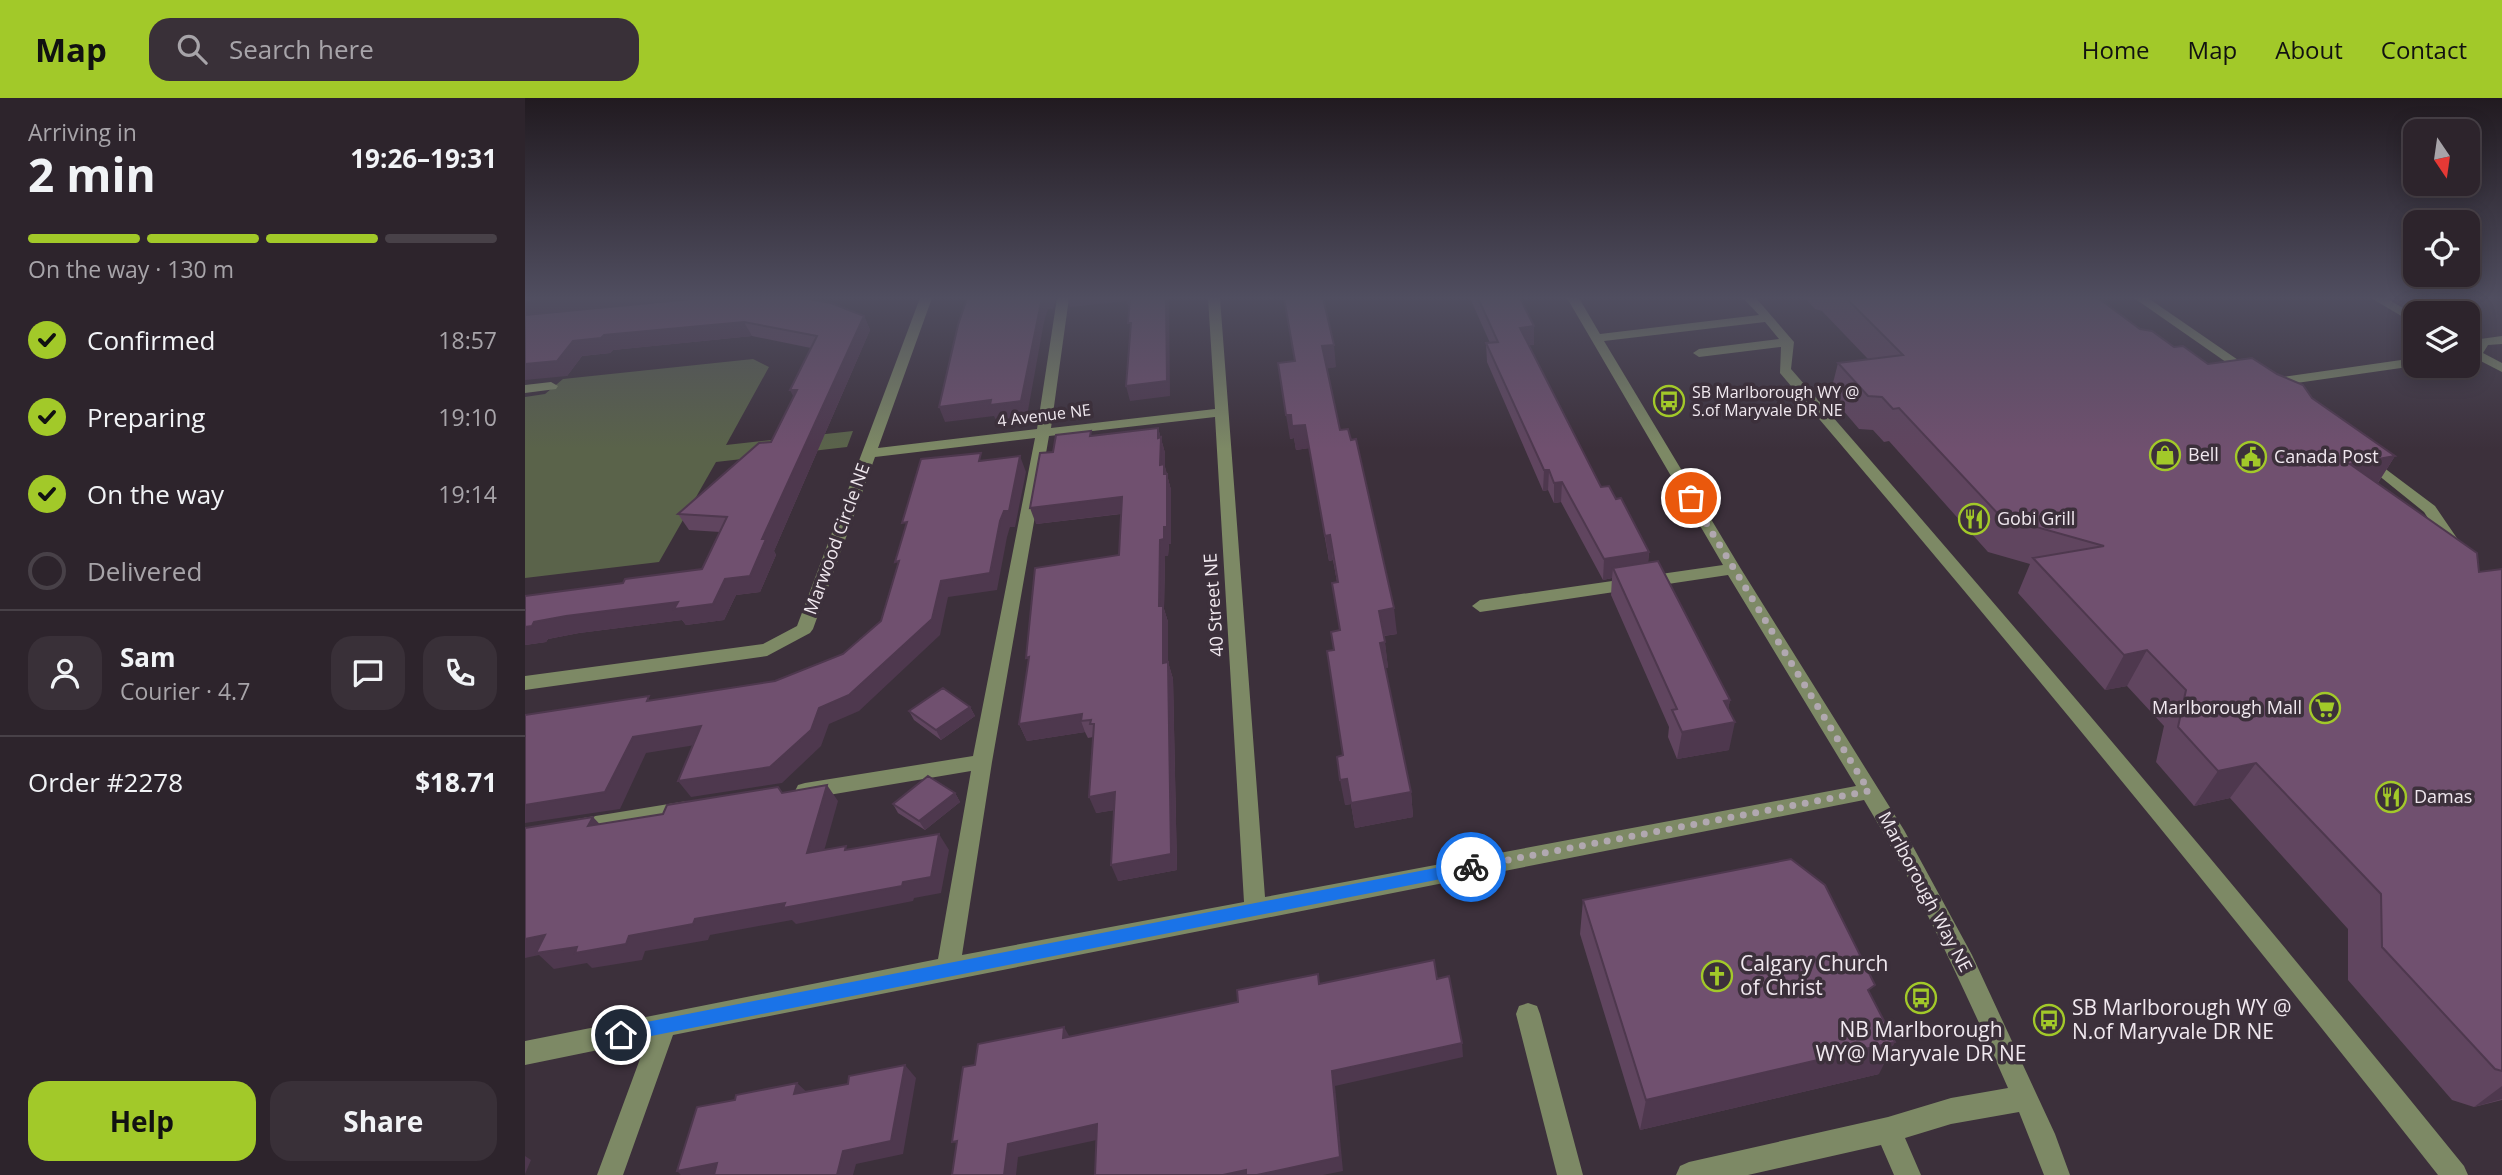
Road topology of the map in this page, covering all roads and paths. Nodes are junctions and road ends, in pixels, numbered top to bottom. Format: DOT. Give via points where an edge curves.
graph roads {
  1 [pos="908,348"];
  2 [pos="1056,348"];
  3 [pos="1217,348"];
  4 [pos="1603,348"];
  5 [pos="1737,348"];
  6 [pos="1787,348"];
  7 [pos="2213,348"];
  8 [pos="1699,353"];
  9 [pos="2480,354"];
  10 [pos="2480,357"];
  11 [pos="2502,357"];
  12 [pos="2403,364"];
  13 [pos="2502,368"];
  14 [pos="551,386"];
  15 [pos="525,389"];
  16 [pos="1221,412"];
  17 [pos="1043,433"];
  18 [pos="2357,452"];
  19 [pos="870,453"];
  20 [pos="2463,560"];
  21 [pos="1734,569"];
  22 [pos="1480,606"];
  23 [pos="525,682"];
  24 [pos="982,762"];
  25 [pos="1869,791"];
  26 [pos="781,794"];
  27 [pos="700,807"];
  28 [pos="565,829"];
  29 [pos="1255,908"];
  30 [pos="949,968"];
  31 [pos="1528,1013"];
  32 [pos="664,1027"];
  33 [pos="525,1053"];
  34 [pos="2026,1098"];
  35 [pos="1888,1130"];
  36 [pos="2449,1174"];
  37 [pos="610,1175"];
  38 [pos="1570,1175"];
  39 [pos="1689,1175"];
  40 [pos="1908,1175"];
  41 [pos="2057,1175"];
  1 -- 19 [label="street, Marwood Circle NE"];
  2 -- 17 [label="street"];
  3 -- 16 [label="street, 40 Street NE"];
  4 -- 21 [label="street, Marlborough Way NE"];
  5 -- 8 [label="street"];
  6 -- 36 [label="street" via="1784,370 1924,531 2334,1024"];
  7 -- 12 [label="street" via="2271,388"];
  9 -- 11 [label="street"];
  10 -- 13 [label="street"];
  14 -- 15 [label="street"];
  16 -- 17 [label="street, 4 Avenue NE"];
  16 -- 29 [label="street, 40 Street NE"];
  17 -- 19 [label="street, 4 Avenue NE"];
  17 -- 24 [label="street"];
  18 -- 20 [label="street" via="2430,509"];
  19 -- 23 [label="street, Marwood Circle NE" via="804,629 767,650"];
  21 -- 22 [label="street"];
  21 -- 25 [label="street, Marlborough Way NE"];
  24 -- 26 [label="street"];
  24 -- 30 [label="street"];
  25 -- 29 [label="street"];
  25 -- 34 [label="street, Marlborough Way NE" via="1964,962"];
  27 -- 28 [label="street"];
  29 -- 30 [label="street"];
  30 -- 32 [label="street"];
  31 -- 38 [label="street"];
  32 -- 33 [label="street"];
  32 -- 37 [label="street"];
  34 -- 35 [label="street" via="1951,1111"];
  34 -- 41 [label="street, Marlborough Way NE"];
  35 -- 39 [label="street"];
  35 -- 40 [label="street"];
}
